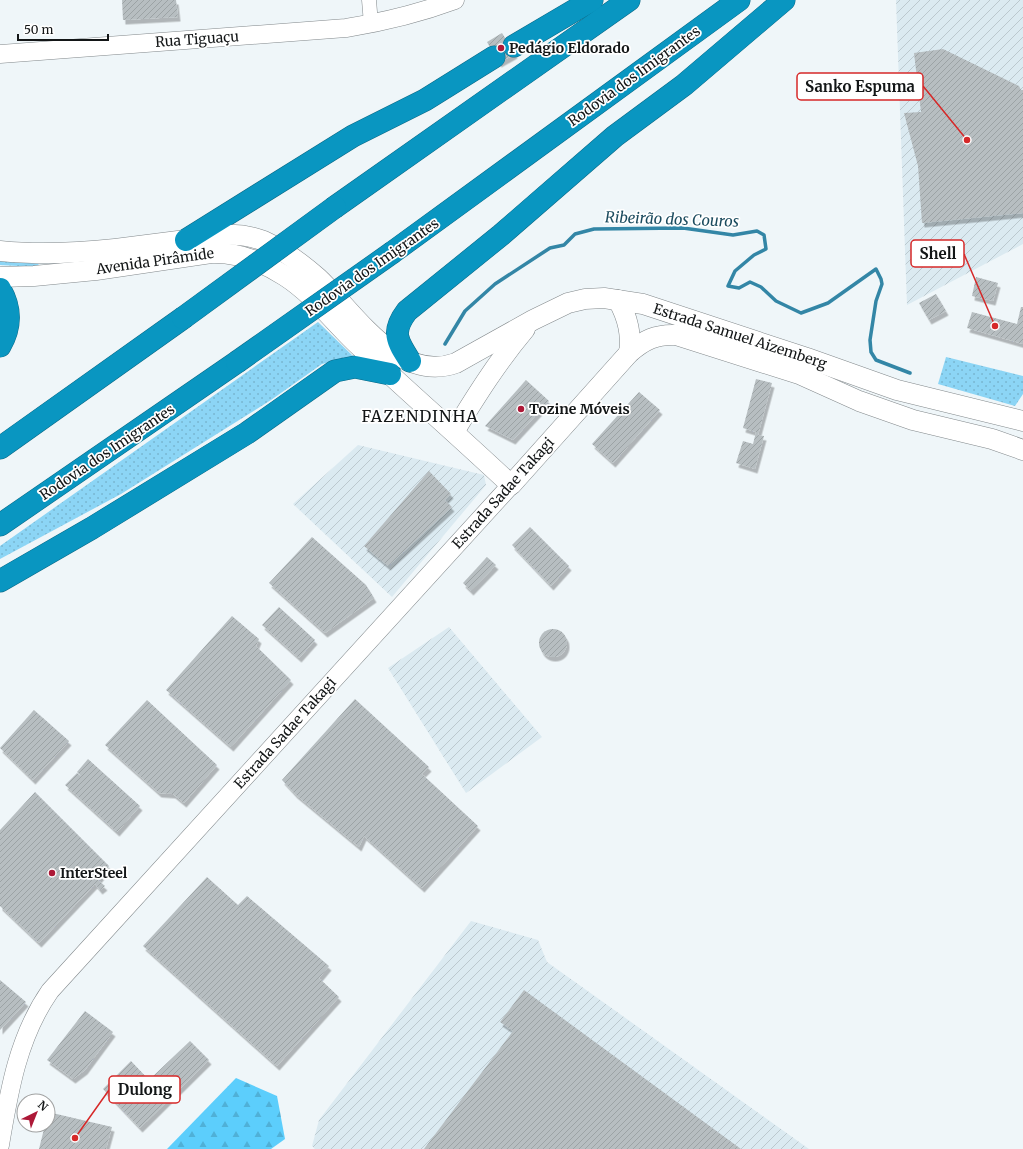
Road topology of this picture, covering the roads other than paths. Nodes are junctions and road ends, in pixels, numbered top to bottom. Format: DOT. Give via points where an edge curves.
graph roads {
  1 [pos="369,0"];
  2 [pos="455,0"];
  3 [pos="592,0"];
  4 [pos="629,0"];
  5 [pos="739,0"];
  6 [pos="784,0"];
  7 [pos="371,24"];
  8 [pos="514,46"];
  9 [pos="0,54"];
  10 [pos="494,57"];
  11 [pos="186,240"];
  12 [pos="0,251"];
  13 [pos="0,277"];
  14 [pos="0,290"];
  15 [pos="618,300"];
  16 [pos="533,320"];
  17 [pos="0,346"];
  18 [pos="629,353"];
  19 [pos="464,359"];
  20 [pos="410,361"];
  21 [pos="390,374"];
  22 [pos="1023,421"];
  23 [pos="454,432"];
  24 [pos="0,448"];
  25 [pos="1023,450"];
  26 [pos="511,485"];
  27 [pos="0,525"];
  28 [pos="0,581"];
  29 [pos="0,1145"];
  1 -- 7 [label="street"];
  2 -- 7 [label="street, Rua Tiguaçu"];
  3 -- 8 [label="highway"];
  4 -- 24 [label="highway, bridge"];
  5 -- 27 [label="highway, Rodovia dos Imigrantes, bridge" via="393,252"];
  6 -- 20 [label="highway" via="684,85 615,136 501,235 407,311 400,320 396,335 399,345"];
  7 -- 9 [label="street, Rua Tiguaçu"];
  10 -- 11 [label="highway" via="425,100 353,136"];
  11 -- 12 [label="main road, Avenida Pirâmide" via="66,253"];
  11 -- 20 [label="main road, Avenida Pirâmide" via="234,234 264,241 283,251 319,279 377,339 398,356"];
  13 -- 21 [label="main road, Avenida Pirâmide" via="96,270 222,252 247,257 299,286"];
  14 -- 17 [label="highway" via="6,300 9,322"];
  15 -- 16 [label="main road, Estrada Samuel Aizemberg" via="594,298 576,301"];
  15 -- 18 [label="main road" via="625,312 631,339"];
  15 -- 22 [label="main road, Estrada Samuel Aizemberg" via="643,304 897,390"];
  16 -- 19 [label="main road, Estrada Samuel Aizemberg"];
  16 -- 23 [label="main road" via="504,355"];
  18 -- 25 [label="main road, Estrada Samuel Aizemberg" via="652,337 676,335 799,374 859,401 913,420 992,438"];
  18 -- 26 [label="main road, Estrada Sadae Takagi"];
  19 -- 20 [label="main road, Avenida Pirâmide" via="438,367"];
  21 -- 23 [label="main road, Avenida Pirâmide"];
  21 -- 28 [label="highway" via="355,367 336,371 247,433"];
  23 -- 26 [label="main road, Avenida Pirâmide"];
  26 -- 29 [label="street, Estrada Sadae Takagi" via="50,991 30,1023 16,1062"];
}
